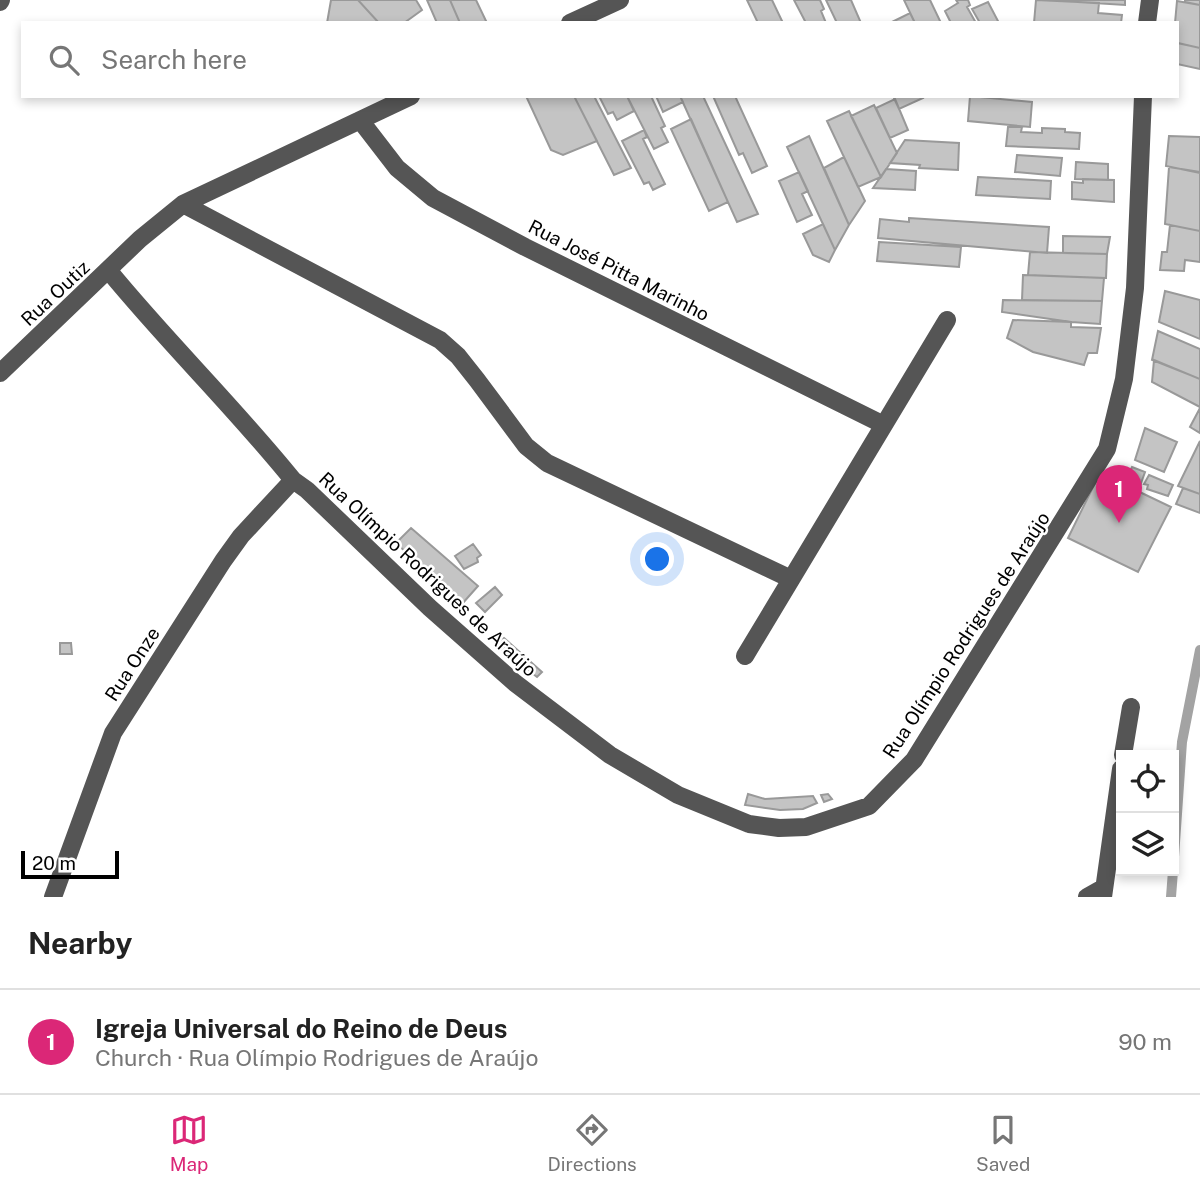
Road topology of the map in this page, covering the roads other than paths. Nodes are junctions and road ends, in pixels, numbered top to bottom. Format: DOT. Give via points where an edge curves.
graph roads {
  1 [pos="620,0"];
  2 [pos="1150,0"];
  3 [pos="574,21"];
  4 [pos="1147,21"];
  5 [pos="407,98"];
  6 [pos="1143,98"];
  7 [pos="360,120"];
  8 [pos="183,204"];
  9 [pos="109,271"];
  10 [pos="947,320"];
  11 [pos="0,373"];
  12 [pos="884,425"];
  13 [pos="293,480"];
  14 [pos="791,579"];
  15 [pos="745,656"];
  16 [pos="1131,707"];
  17 [pos="1125,750"];
  18 [pos="1116,803"];
  19 [pos="1103,893"];
  20 [pos="52,897"];
  21 [pos="1087,897"];
  1 -- 3 [label="street"];
  2 -- 4 [label="street"];
  5 -- 7 [label="street, Rua Outiz"];
  6 -- 13 [label="street, Rua Olímpio Rodrigues de Araújo" via="1135,288 1124,379 1107,449 914,760 869,806 806,827 779,828 750,824 678,795 610,755 515,683"];
  7 -- 8 [label="street, Rua Outiz"];
  7 -- 12 [label="street, Rua José Pitta Marinho" via="397,168 433,198"];
  8 -- 9 [label="street, Rua Outiz"];
  8 -- 14 [label="street" via="440,340 471,372 526,446 547,463"];
  9 -- 11 [label="street, Rua Outiz"];
  9 -- 13 [label="street, Rua Olímpio Rodrigues de Araújo"];
  10 -- 12 [label="street"];
  12 -- 14 [label="street"];
  13 -- 20 [label="street, Rua Onze" via="223,561 113,733"];
  14 -- 15 [label="street"];
  16 -- 17 [label="street"];
  18 -- 19 [label="street"];
  19 -- 21 [label="street"];
}
